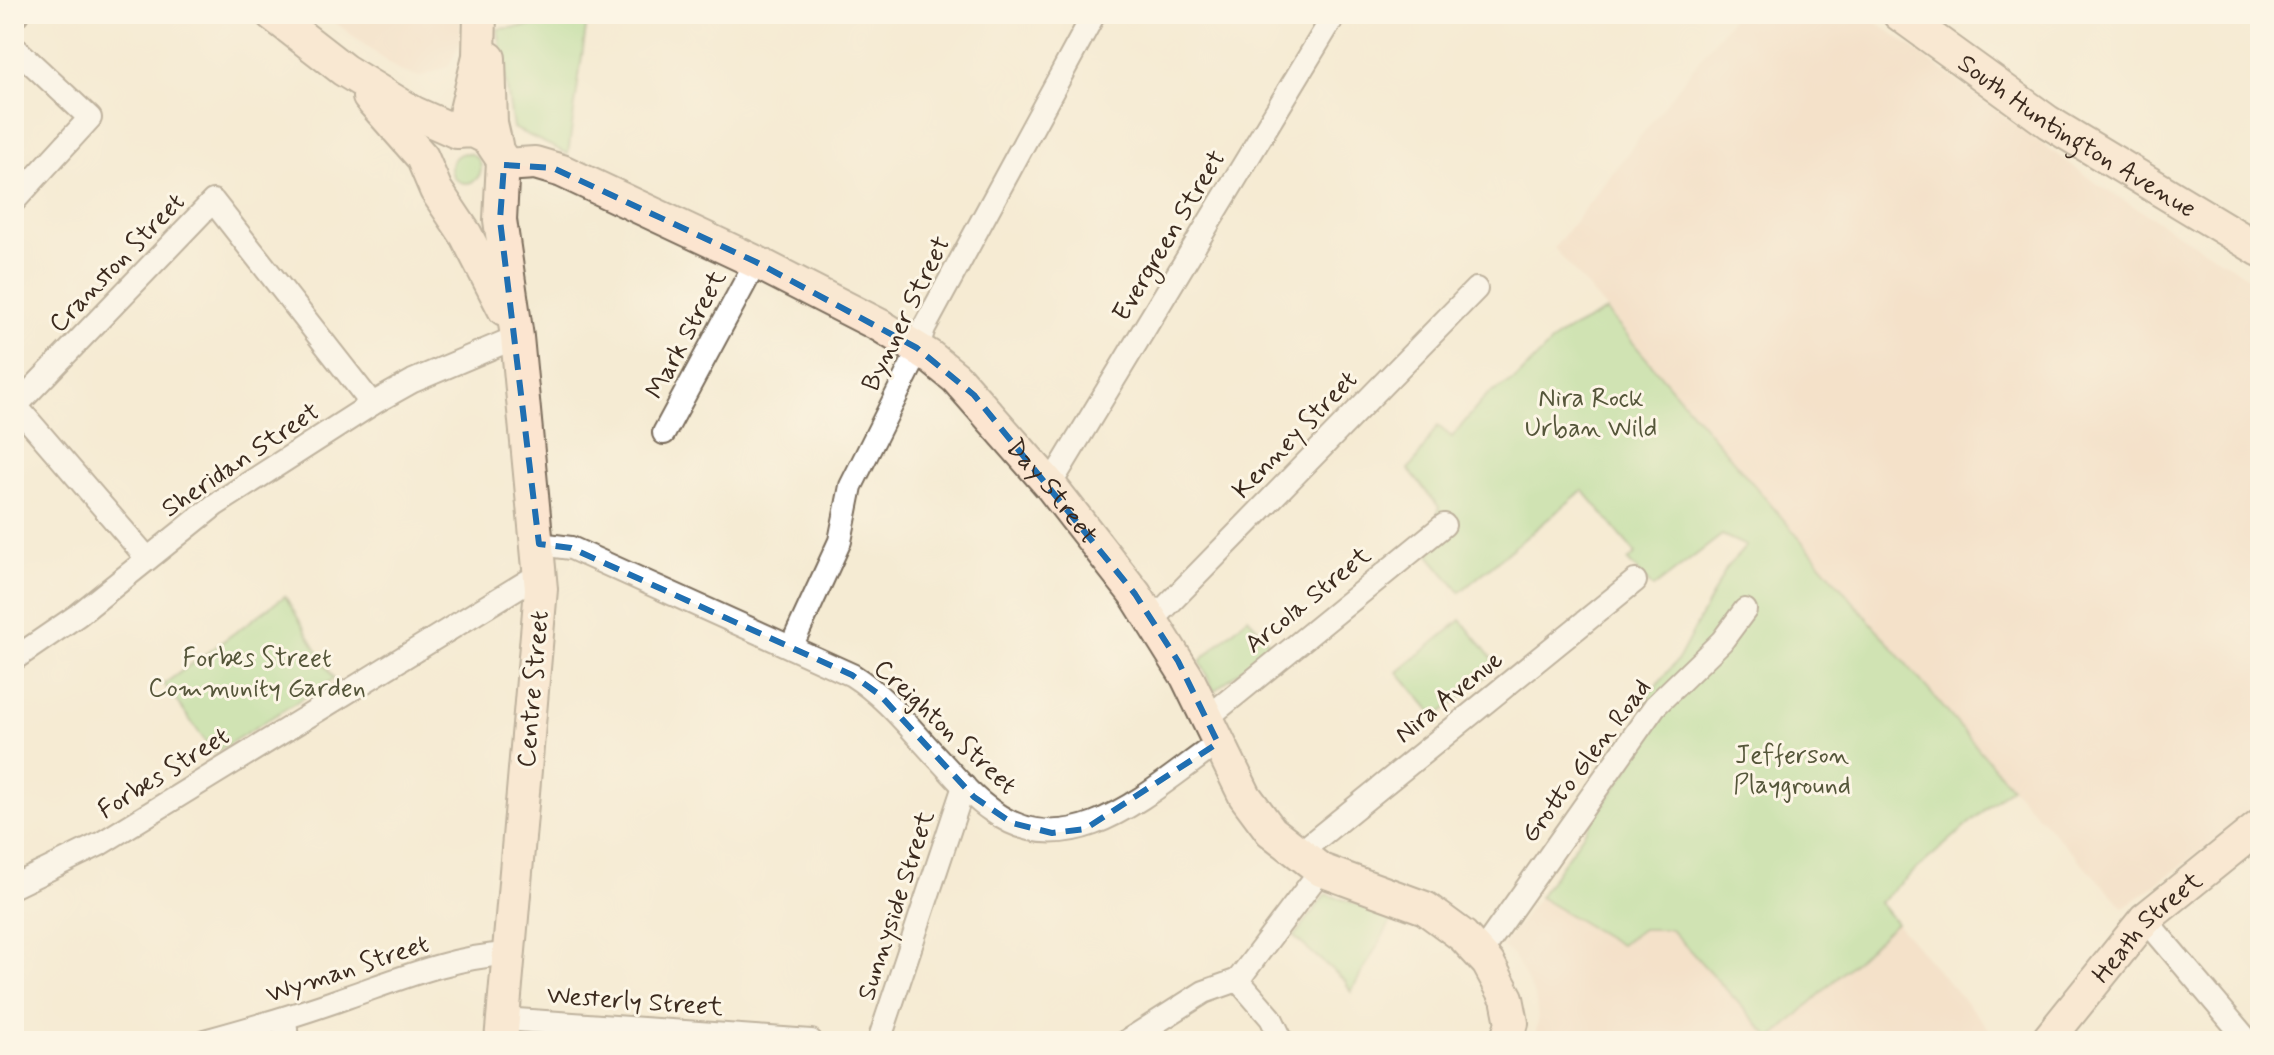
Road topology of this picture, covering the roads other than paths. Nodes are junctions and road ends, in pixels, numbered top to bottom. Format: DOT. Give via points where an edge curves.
graph roads {
  1 [pos="272,14"];
  2 [pos="1094,14"];
  3 [pos="1335,14"];
  4 [pos="1899,14"];
  5 [pos="480,23"];
  6 [pos="14,47"];
  7 [pos="344,70"];
  8 [pos="459,132"];
  9 [pos="501,162"];
  10 [pos="436,185"];
  11 [pos="14,201"];
  12 [pos="2260,250"];
  13 [pos="756,262"];
  14 [pos="1476,289"];
  15 [pos="517,337"];
  16 [pos="917,348"];
  17 [pos="372,404"];
  18 [pos="15,407"];
  19 [pos="664,433"];
  20 [pos="1050,485"];
  21 [pos="1444,525"];
  22 [pos="147,558"];
  23 [pos="540,558"];
  24 [pos="1635,581"];
  25 [pos="1745,610"];
  26 [pos="1153,620"];
  27 [pos="791,647"];
  28 [pos="14,659"];
  29 [pos="1213,730"];
  30 [pos="964,786"];
  31 [pos="2260,826"];
  32 [pos="1309,862"];
  33 [pos="14,886"];
  34 [pos="2145,919"];
  35 [pos="1481,953"];
  36 [pos="507,954"];
  37 [pos="1238,980"];
  38 [pos="286,1030"];
  39 [pos="502,1030"];
  40 [pos="204,1041"];
  41 [pos="811,1041"];
  42 [pos="879,1041"];
  43 [pos="1127,1041"];
  44 [pos="1282,1041"];
  45 [pos="1506,1041"];
  46 [pos="2047,1041"];
  47 [pos="2248,1041"];
  1 -- 7 [label="main road, Centre Street"];
  2 -- 16 [label="street, Bynner Street"];
  3 -- 20 [label="street, Evergreen Street"];
  4 -- 12 [label="main road, South Huntington Avenue" via="2048,122"];
  5 -- 8 [label="main road" via="479,56"];
  5 -- 9 [label="main road" via="491,67 491,123"];
  6 -- 11 [label="street" via="90,118"];
  7 -- 8 [label="main road, Centre Street" via="414,113"];
  7 -- 10 [label="main road, Centre Street" via="416,150"];
  8 -- 9 [label="main road, Centre Street" via="482,134"];
  8 -- 10 [label="main road" via="435,148"];
  9 -- 10 [label="main road" via="489,198 473,205 456,204"];
  9 -- 13 [label="main road, Day Street" via="553,168"];
  9 -- 15 [label="main road, Centre Street" via="500,220"];
  10 -- 15 [label="main road, Centre Street" via="484,266"];
  13 -- 16 [label="main road, Day Street"];
  13 -- 19 [label="street, Mark Street"];
  14 -- 26 [label="street, Kenney Street"];
  15 -- 17 [label="street, Sheridan Street"];
  15 -- 23 [label="main road, Centre Street"];
  16 -- 20 [label="main road, Day Street" via="974,395"];
  16 -- 27 [label="street, Bynner Street" via="854,477 840,541"];
  17 -- 18 [label="street, Cranston Street" via="213,201"];
  17 -- 22 [label="street, Sheridan Street" via="215,505"];
  18 -- 22 [label="street"];
  20 -- 26 [label="main road, Day Street"];
  21 -- 29 [label="street, Arcola Street"];
  22 -- 28 [label="street, Sheridan Street"];
  23 -- 27 [label="street, Creighton Street" via="571,548"];
  23 -- 33 [label="street, Forbes Street" via="100,844"];
  23 -- 36 [label="main road, Centre Street" via="538,640"];
  24 -- 32 [label="street, Nira Avenue"];
  25 -- 35 [label="street, Grotto Glen Road" via="1722,641 1655,706"];
  26 -- 29 [label="main road, Day Street"];
  27 -- 30 [label="street, Creighton Street" via="872,688"];
  29 -- 30 [label="street, Creighton Street" via="1116,814 1074,831 1042,832 1012,823"];
  29 -- 32 [label="main road, Day Street" via="1258,815"];
  30 -- 42 [label="street, Sunnyside Street"];
  31 -- 34 [label="main road, Heath Street"];
  32 -- 35 [label="main road, Day Street" via="1432,911"];
  32 -- 37 [label="street, Nira Avenue"];
  34 -- 46 [label="main road, Heath Street"];
  34 -- 47 [label="street"];
  35 -- 45 [label="main road, Day Street" via="1510,1007"];
  36 -- 38 [label="street, Wyman Street" via="420,972"];
  36 -- 39 [label="main road, Centre Street"];
  37 -- 43 [label="street" via="1204,992"];
  37 -- 44 [label="street" via="1271,1018"];
  38 -- 40 [label="street, Wyman Street"];
  39 -- 41 [label="street, Westerly Street"];
}
